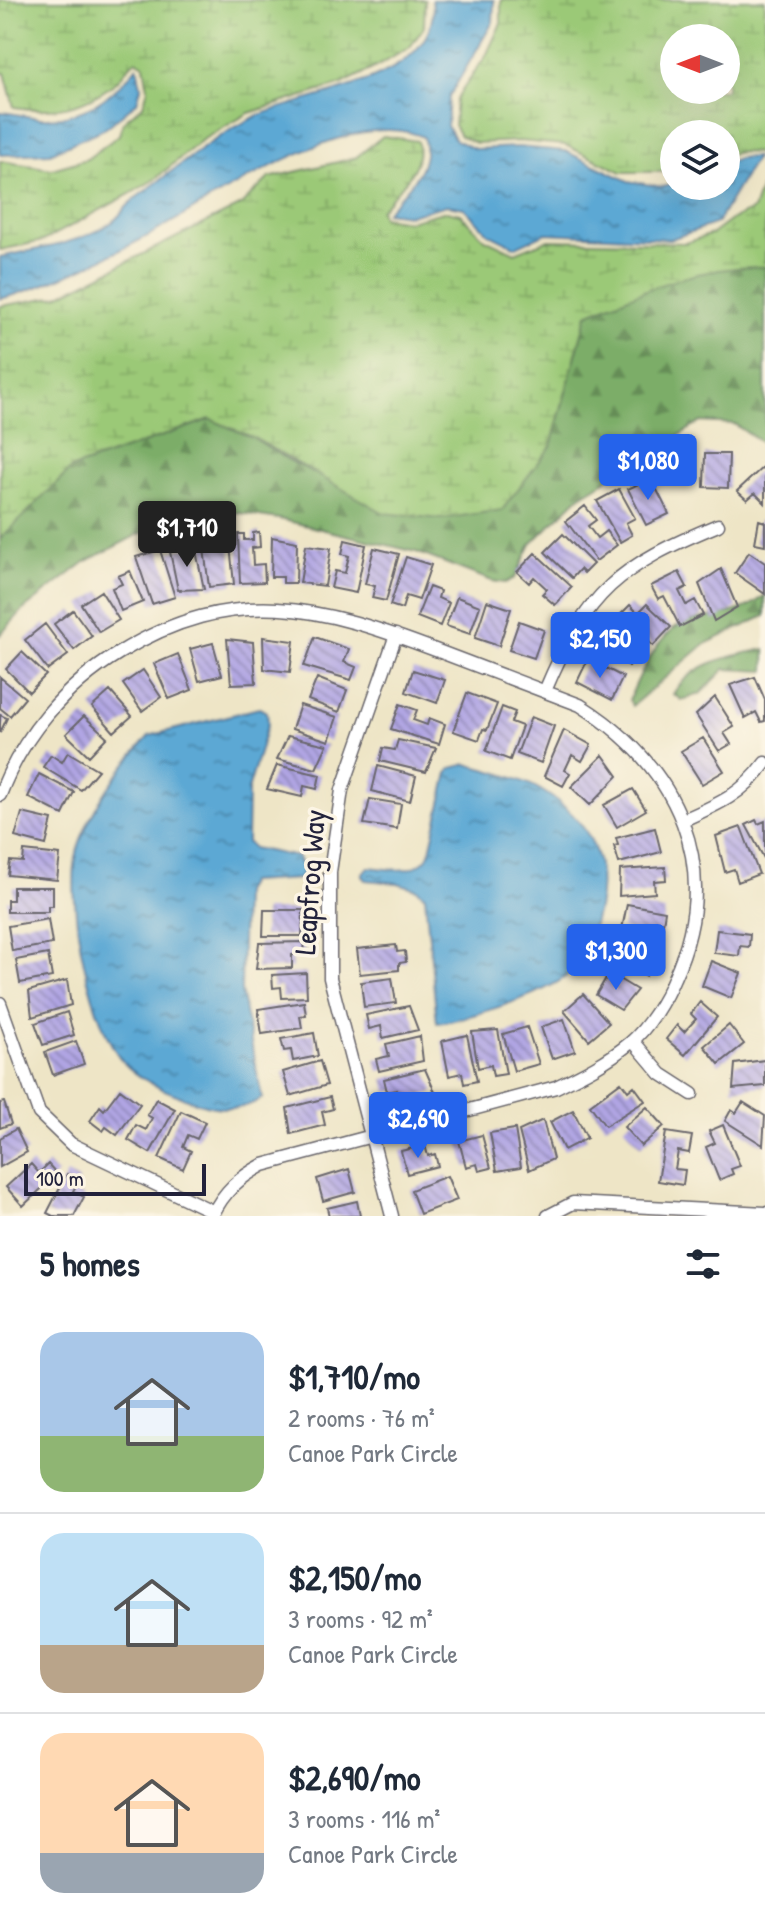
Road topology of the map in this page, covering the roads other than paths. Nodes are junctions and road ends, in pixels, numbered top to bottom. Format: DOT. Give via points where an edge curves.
graph roads {
  1 [pos="718,525"];
  2 [pos="396,635"];
  3 [pos="545,691"];
  4 [pos="765,763"];
  5 [pos="0,795"];
  6 [pos="683,820"];
  7 [pos="0,1003"];
  8 [pos="633,1041"];
  9 [pos="692,1094"];
  10 [pos="370,1137"];
  11 [pos="765,1213"];
  12 [pos="213,1214"];
  13 [pos="392,1216"];
  14 [pos="548,1216"];
  1 -- 3 [label="street" via="658,550 599,595 563,650"];
  2 -- 3 [label="street"];
  2 -- 5 [label="street" via="305,609 229,610 184,621 97,666 62,697 9,769"];
  2 -- 10 [label="street, Leapfrog Way" via="342,790 330,872 330,978"];
  3 -- 6 [label="street" via="601,718 644,755"];
  4 -- 6 [label="street" via="731,799"];
  6 -- 8 [label="street" via="695,892 692,924 667,995"];
  7 -- 12 [label="street" via="39,1113 53,1130 71,1144"];
  8 -- 9 [label="street" via="661,1074"];
  8 -- 10 [label="street" via="595,1069 556,1087"];
  10 -- 12 [label="street" via="263,1165 226,1192"];
  10 -- 13 [label="street, Leapfrog Way"];
  11 -- 14 [label="street" via="573,1203"];
}
